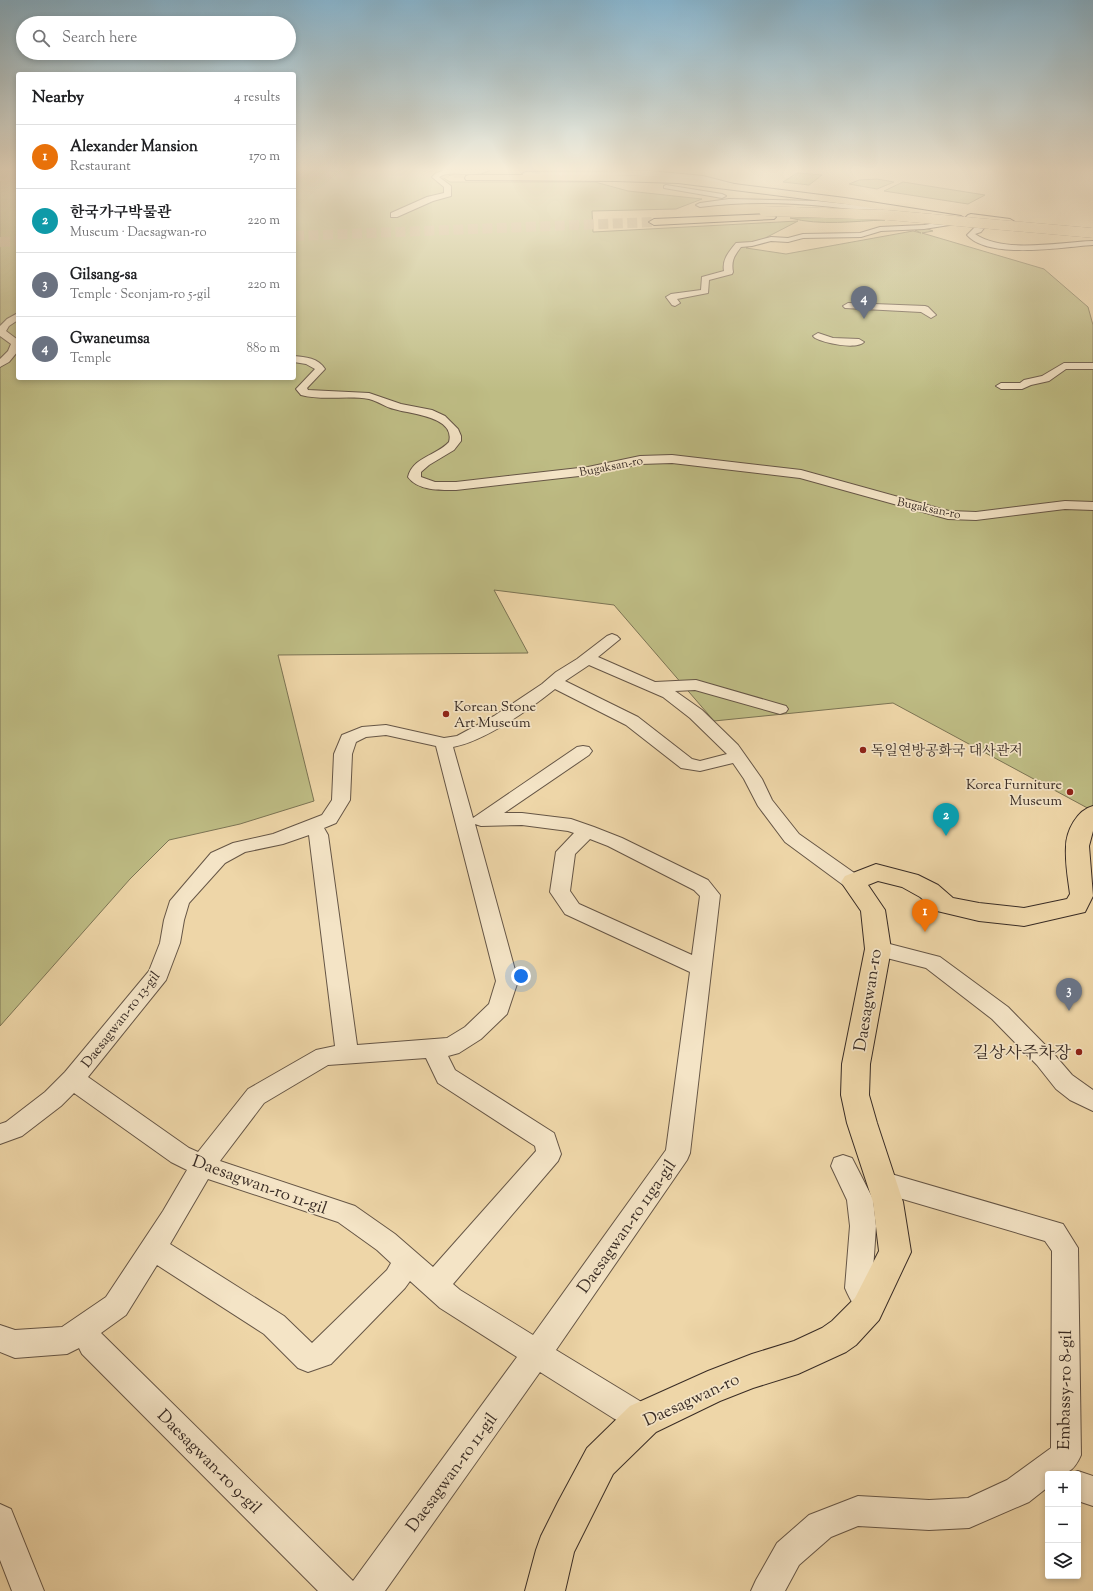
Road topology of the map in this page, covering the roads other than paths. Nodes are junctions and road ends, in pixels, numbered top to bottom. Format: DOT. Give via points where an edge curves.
graph roads {
  1 [pos="749,244"];
  2 [pos="988,244"];
  3 [pos="1068,244"];
  4 [pos="675,303"];
  5 [pos="848,306"];
  6 [pos="931,315"];
  7 [pos="16,317"];
  8 [pos="818,336"];
  9 [pos="859,342"];
  10 [pos="16,343"];
  11 [pos="16,347"];
  12 [pos="296,359"];
  13 [pos="0,364"];
  14 [pos="1093,366"];
  15 [pos="1001,386"];
  16 [pos="1093,506"];
  17 [pos="612,639"];
  18 [pos="587,658"];
  19 [pos="554,682"];
  20 [pos="654,687"];
  21 [pos="780,709"];
  22 [pos="444,743"];
  23 [pos="583,751"];
  24 [pos="737,757"];
  25 [pos="1093,813"];
  26 [pos="474,822"];
  27 [pos="313,826"];
  28 [pos="587,831"];
  29 [pos="853,882"];
  30 [pos="878,950"];
  31 [pos="701,968"];
  32 [pos="434,1049"];
  33 [pos="346,1054"];
  34 [pos="72,1079"];
  35 [pos="1093,1100"];
  36 [pos="0,1134"];
  37 [pos="202,1166"];
  38 [pos="843,1166"];
  39 [pos="881,1182"];
  40 [pos="154,1248"];
  41 [pos="407,1262"];
  42 [pos="434,1286"];
  43 [pos="870,1304"];
  44 [pos="83,1329"];
  45 [pos="0,1338"];
  46 [pos="536,1354"];
  47 [pos="643,1419"];
  48 [pos="1048,1471"];
  49 [pos="1045,1474"];
  50 [pos="1081,1487"];
  51 [pos="1093,1491"];
  52 [pos="0,1520"];
  53 [pos="28,1591"];
  54 [pos="341,1591"];
  55 [pos="365,1591"];
  56 [pos="545,1591"];
  57 [pos="767,1591"];
  1 -- 4 [label="street" via="739,245 730,256 727,263 729,272 705,279 705,291 671,297"];
  2 -- 3 [label="street" via="1014,247"];
  5 -- 6 [label="street" via="920,308"];
  7 -- 10 [label="street" via="7,322 1,332"];
  8 -- 9 [label="street" via="834,341"];
  11 -- 13 [label="street"];
  12 -- 16 [label="street, Bugaksan-ro" via="314,363 320,369 301,389 305,393 371,397 401,408 433,414 445,420 455,434 455,442 451,448 417,468 414,474 417,480 434,486 456,486 574,473 640,460 666,459 801,474 948,515 976,516 1065,505"];
  14 -- 15 [label="street" via="1064,366 1045,379 1028,382 1022,386"];
  17 -- 18 [label="street, Daesagwan-ro 13-gil"];
  18 -- 19 [label="street, Daesagwan-ro 13-gil"];
  18 -- 20 [label="street"];
  19 -- 22 [label="street, Daesagwan-ro 13-gil" via="500,720 462,740"];
  19 -- 24 [label="street" via="632,721 687,764 700,766"];
  20 -- 21 [label="street" via="696,685"];
  20 -- 24 [label="street" via="669,694 696,714"];
  22 -- 26 [label="street"];
  22 -- 27 [label="street, Daesagwan-ro 13-gil" via="386,730 362,732 348,740 343,754 341,800 329,819"];
  23 -- 26 [label="street"];
  24 -- 29 [label="street" via="753,779 764,802 792,838"];
  25 -- 29 [label="main road" via="1084,823 1077,846 1082,894 1076,906 1024,917 946,905 910,880 876,872"];
  26 -- 28 [label="street, Daesagwan-ro 11ga-gil" via="522,819 572,825"];
  26 -- 32 [label="street" via="507,981 499,1008 473,1033 451,1048"];
  27 -- 33 [label="street" via="319,835 346,1037"];
  27 -- 34 [label="street, Daesagwan-ro 13-gil" via="276,840 240,848 218,858 180,901 170,943 158,974"];
  28 -- 31 [label="street, Daesagwan-ro 11ga-gil" via="615,842 701,885 710,895"];
  28 -- 31 [label="street" via="566,852 560,892 572,909"];
  29 -- 30 [label="main road, Daesagwan-ro" via="873,910"];
  30 -- 35 [label="street" via="933,962 1000,1013 1064,1082"];
  30 -- 39 [label="main road, Daesagwan-ro" via="856,1064 854,1095"];
  31 -- 46 [label="street, Daesagwan-ro 11ga-gil" via="678,1153"];
  32 -- 33 [label="street"];
  32 -- 42 [label="street" via="446,1076 544,1140 549,1154"];
  33 -- 37 [label="street" via="324,1056 256,1096"];
  34 -- 36 [label="street, Daesagwan-ro 13-gil" via="52,1099 14,1129"];
  34 -- 37 [label="street, Daesagwan-ro 11-gil" via="180,1155"];
  37 -- 40 [label="street"];
  37 -- 41 [label="street, Daesagwan-ro 11-gil" via="346,1214 386,1242"];
  38 -- 43 [label="street" via="860,1199 863,1226 858,1288"];
  39 -- 43 [label="main road, Daesagwan-ro" via="888,1202 895,1252"];
  39 -- 48 [label="street, Embassy-ro 8-gil" via="1054,1232 1065,1248 1066,1456"];
  40 -- 41 [label="street" via="274,1325 308,1358 321,1354 396,1279"];
  40 -- 44 [label="street" via="116,1306"];
  41 -- 42 [label="street, Daesagwan-ro 11-gil"];
  42 -- 46 [label="street, Daesagwan-ro 11-gil"];
  43 -- 47 [label="main road, Daesagwan-ro" via="844,1333 834,1340 798,1357 752,1371 708,1389"];
  44 -- 45 [label="street" via="67,1340 14,1344"];
  44 -- 54 [label="street, Daesagwan-ro 9-gil" via="92,1344"];
  46 -- 47 [label="street, Daesagwan-ro 11-gil"];
  46 -- 55 [label="street, Daesagwan-ro 11-gil"];
  47 -- 56 [label="main road, Daesagwan-ro" via="600,1461 555,1550"];
  49 -- 57 [label="street, Embassy-ro 8-gil" via="1018,1491 969,1513 929,1515 858,1511 820,1526 788,1554"];
  50 -- 51 [label="street"];
  52 -- 53 [label="street"];
}
